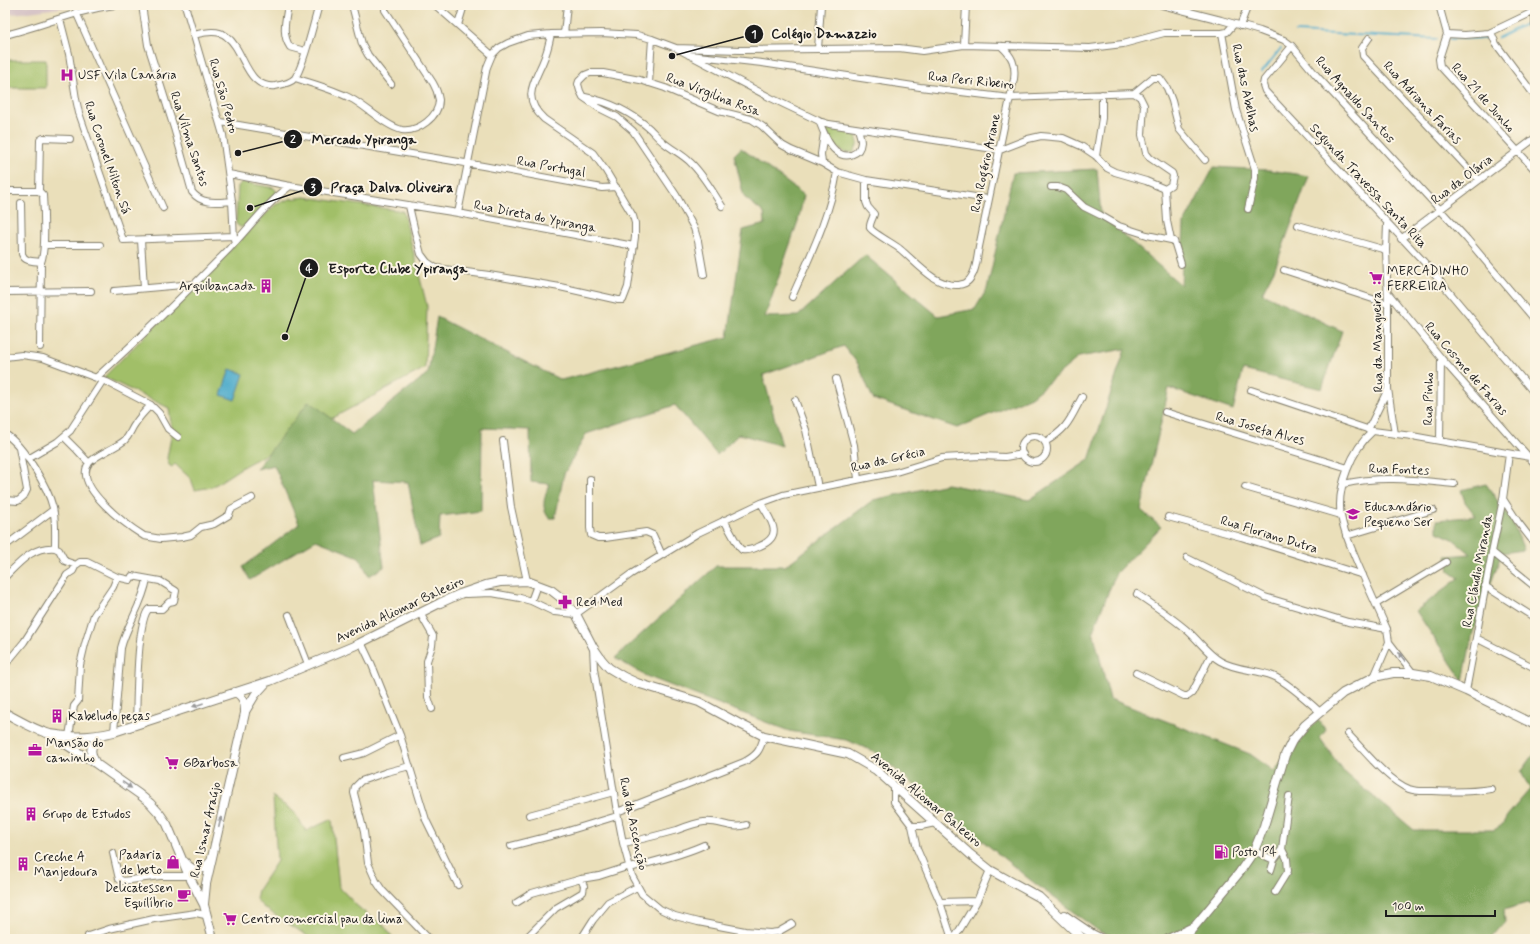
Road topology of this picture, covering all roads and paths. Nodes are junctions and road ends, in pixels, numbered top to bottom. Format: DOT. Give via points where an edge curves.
graph roads {
  1 [pos="115,5"];
  2 [pos="142,5"];
  3 [pos="185,5"];
  4 [pos="288,5"];
  5 [pos="319,5"];
  6 [pos="352,5"];
  7 [pos="435,5"];
  8 [pos="464,5"];
  9 [pos="567,5"];
  10 [pos="821,5"];
  11 [pos="966,5"];
  12 [pos="1162,5"];
  13 [pos="1248,5"];
  14 [pos="1439,5"];
  15 [pos="385,8"];
  16 [pos="76,12"];
  17 [pos="1535,12"];
  18 [pos="60,19"];
  19 [pos="458,25"];
  20 [pos="1237,25"];
  21 [pos="1535,25"];
  22 [pos="1491,32"];
  23 [pos="1222,33"];
  24 [pos="551,34"];
  25 [pos="564,34"];
  26 [pos="1447,34"];
  27 [pos="5,35"];
  28 [pos="193,35"];
  29 [pos="1369,38"];
  30 [pos="652,39"];
  31 [pos="964,45"];
  32 [pos="1001,46"];
  33 [pos="1292,46"];
  34 [pos="676,48"];
  35 [pos="818,49"];
  36 [pos="306,51"];
  37 [pos="492,55"];
  38 [pos="689,55"];
  39 [pos="295,78"];
  40 [pos="649,83"];
  41 [pos="391,84"];
  42 [pos="1134,93"];
  43 [pos="1102,94"];
  44 [pos="1535,96"];
  45 [pos="583,97"];
  46 [pos="1010,98"];
  47 [pos="819,121"];
  48 [pos="221,122"];
  49 [pos="858,129"];
  50 [pos="824,132"];
  51 [pos="1535,138"];
  52 [pos="70,139"];
  53 [pos="1000,150"];
  54 [pos="1517,152"];
  55 [pos="1096,156"];
  56 [pos="1205,160"];
  57 [pos="822,163"];
  58 [pos="468,164"];
  59 [pos="1535,170"];
  60 [pos="836,172"];
  61 [pos="229,174"];
  62 [pos="866,180"];
  63 [pos="1479,180"];
  64 [pos="290,186"];
  65 [pos="616,187"];
  66 [pos="1051,187"];
  67 [pos="5,190"];
  68 [pos="1165,190"];
  69 [pos="39,191"];
  70 [pos="988,199"];
  71 [pos="232,201"];
  72 [pos="21,203"];
  73 [pos="409,206"];
  74 [pos="722,206"];
  75 [pos="163,208"];
  76 [pos="1248,209"];
  77 [pos="1440,210"];
  78 [pos="458,213"];
  79 [pos="1387,224"];
  80 [pos="1298,225"];
  81 [pos="234,236"];
  82 [pos="1402,239"];
  83 [pos="142,240"];
  84 [pos="1171,240"];
  85 [pos="234,244"];
  86 [pos="44,245"];
  87 [pos="100,245"];
  88 [pos="634,246"];
  89 [pos="1386,250"];
  90 [pos="41,262"];
  91 [pos="1181,264"];
  92 [pos="1284,270"];
  93 [pos="704,275"];
  94 [pos="194,284"];
  95 [pos="144,288"];
  96 [pos="91,291"];
  97 [pos="114,291"];
  98 [pos="5,292"];
  99 [pos="40,293"];
  100 [pos="1388,293"];
  101 [pos="792,297"];
  102 [pos="1388,304"];
  103 [pos="1535,320"];
  104 [pos="40,347"];
  105 [pos="5,357"];
  106 [pos="1441,358"];
  107 [pos="100,379"];
  108 [pos="836,379"];
  109 [pos="1388,389"];
  110 [pos="1251,390"];
  111 [pos="1535,394"];
  112 [pos="1082,397"];
  113 [pos="795,400"];
  114 [pos="150,405"];
  115 [pos="1165,412"];
  116 [pos="1371,430"];
  117 [pos="5,434"];
  118 [pos="1395,434"];
  119 [pos="64,437"];
  120 [pos="178,437"];
  121 [pos="502,441"];
  122 [pos="1440,441"];
  123 [pos="1045,442"];
  124 [pos="19,446"];
  125 [pos="1023,454"];
  126 [pos="1509,454"];
  127 [pos="1532,457"];
  128 [pos="28,459"];
  129 [pos="89,463"];
  130 [pos="1535,464"];
  131 [pos="1348,468"];
  132 [pos="590,479"];
  133 [pos="858,479"];
  134 [pos="1343,484"];
  135 [pos="1454,484"];
  136 [pos="818,487"];
  137 [pos="1245,487"];
  138 [pos="252,498"];
  139 [pos="1503,499"];
  140 [pos="5,500"];
  141 [pos="761,503"];
  142 [pos="53,510"];
  143 [pos="1433,510"];
  144 [pos="1341,515"];
  145 [pos="1168,517"];
  146 [pos="724,520"];
  147 [pos="1346,536"];
  148 [pos="1535,544"];
  149 [pos="5,546"];
  150 [pos="55,548"];
  151 [pos="1492,552"];
  152 [pos="662,555"];
  153 [pos="1187,558"];
  154 [pos="1446,562"];
  155 [pos="76,565"];
  156 [pos="1363,574"];
  157 [pos="5,577"];
  158 [pos="117,577"];
  159 [pos="147,579"];
  160 [pos="527,581"];
  161 [pos="537,585"];
  162 [pos="1485,586"];
  163 [pos="1535,587"];
  164 [pos="460,594"];
  165 [pos="1137,594"];
  166 [pos="531,601"];
  167 [pos="1376,604"];
  168 [pos="420,613"];
  169 [pos="576,614"];
  170 [pos="289,615"];
  171 [pos="1535,618"];
  172 [pos="1387,629"];
  173 [pos="1476,638"];
  174 [pos="361,642"];
  175 [pos="1389,642"];
  176 [pos="593,647"];
  177 [pos="1211,655"];
  178 [pos="308,664"];
  179 [pos="5,665"];
  180 [pos="1535,668"];
  181 [pos="1136,673"];
  182 [pos="1413,673"];
  183 [pos="1374,677"];
  184 [pos="267,682"];
  185 [pos="1466,691"];
  186 [pos="235,692"];
  187 [pos="432,709"];
  188 [pos="1320,712"];
  189 [pos="5,713"];
  190 [pos="245,713"];
  191 [pos="1535,725"];
  192 [pos="136,726"];
  193 [pos="114,732"];
  194 [pos="49,733"];
  195 [pos="1348,734"];
  196 [pos="98,735"];
  197 [pos="400,735"];
  198 [pos="69,736"];
  199 [pos="764,736"];
  200 [pos="344,758"];
  201 [pos="95,763"];
  202 [pos="410,766"];
  203 [pos="894,788"];
  204 [pos="1491,789"];
  205 [pos="614,792"];
  206 [pos="1289,796"];
  207 [pos="617,814"];
  208 [pos="529,815"];
  209 [pos="935,823"];
  210 [pos="746,825"];
  211 [pos="912,826"];
  212 [pos="623,843"];
  213 [pos="704,845"];
  214 [pos="511,846"];
  215 [pos="1282,850"];
  216 [pos="1254,851"];
  217 [pos="113,853"];
  218 [pos="182,858"];
  219 [pos="211,860"];
  220 [pos="1274,860"];
  221 [pos="628,867"];
  222 [pos="990,870"];
  223 [pos="1270,870"];
  224 [pos="189,876"];
  225 [pos="581,879"];
  226 [pos="458,885"];
  227 [pos="637,887"];
  228 [pos="1275,892"];
  229 [pos="977,901"];
  230 [pos="940,902"];
  231 [pos="516,903"];
  232 [pos="204,905"];
  233 [pos="1048,905"];
  234 [pos="205,915"];
  235 [pos="792,924"];
  236 [pos="1195,926"];
  237 [pos="88,936"];
  238 [pos="213,939"];
  239 [pos="429,939"];
  240 [pos="525,939"];
  241 [pos="581,939"];
  242 [pos="953,939"];
  243 [pos="1083,939"];
  244 [pos="1102,939"];
  245 [pos="1168,939"];
  246 [pos="1184,939"];
  1 -- 16 [label="street"];
  2 -- 71 [label="street, Rua Vilma Santos" via="148,45 192,192 206,202"];
  3 -- 28 [label="street, Rua São Pedro"];
  4 -- 36 [label="street" via="285,37 290,47"];
  5 -- 36 [label="street"];
  6 -- 41 [label="street" via="362,44"];
  7 -- 19 [label="street"];
  8 -- 19 [label="street"];
  9 -- 25 [label="street"];
  10 -- 35 [label="street"];
  11 -- 31 [label="street"];
  12 -- 20 [label="street, Rua Agnaldo Santos"];
  13 -- 20 [label="street"];
  14 -- 26 [label="street"];
  15 -- 39 [label="street" via="437,92 438,106 429,120 408,130 396,128 348,97"];
  16 -- 18 [label="street"];
  16 -- 75 [label="street"];
  17 -- 21 [label="street"];
  17 -- 22 [label="street"];
  18 -- 27 [label="street"];
  18 -- 83 [label="street, Rua Coronel Nilton Sá" via="79,113 120,232 125,241"];
  19 -- 37 [label="street"];
  20 -- 23 [label="street"];
  20 -- 33 [label="street, Rua Agnaldo Santos" via="1284,40"];
  22 -- 26 [label="street"];
  22 -- 44 [label="street" via="1496,44"];
  23 -- 32 [label="street" via="1164,34 1122,44 1090,48"];
  23 -- 76 [label="street, Rua das Abelhas" via="1236,110 1255,169"];
  24 -- 25 [label="street"];
  24 -- 37 [label="street" via="518,38 499,48"];
  24 -- 65 [label="street" via="548,50 532,86 532,104 544,119 592,153"];
  25 -- 30 [label="street" via="620,34"];
  26 -- 54 [label="street, Rua 21 de Junho" via="1439,59 1440,66"];
  28 -- 39 [label="street" via="212,32 226,36 259,83 272,86"];
  28 -- 48 [label="street, Rua São Pedro"];
  29 -- 63 [label="street, Rua Adriana Farias" via="1362,48 1363,56"];
  30 -- 34 [label="street"];
  30 -- 40 [label="street"];
  31 -- 32 [label="street"];
  31 -- 35 [label="street" via="922,51 899,48"];
  32 -- 46 [label="street, Rua Rogério Ariane" via="1012,57 1014,64"];
  33 -- 77 [label="street, Rua Agnaldo Santos"];
  33 -- 79 [label="street, Segunda Travessa Santa Rita" via="1264,80 1263,87"];
  34 -- 35 [label="street"];
  34 -- 38 [label="street"];
  36 -- 39 [label="street"];
  37 -- 58 [label="street" via="487,67"];
  38 -- 46 [label="street, Rua Peri Ribeiro" via="788,66"];
  38 -- 47 [label="street"];
  40 -- 45 [label="street, Rua Virgilina Rosa" via="613,74 590,73 581,78 578,84"];
  40 -- 57 [label="street, Rua Virgilina Rosa" via="719,111 757,121 782,145"];
  42 -- 43 [label="street, Rua Peri Ribeiro"];
  42 -- 56 [label="street" via="1152,78 1160,78 1172,101 1179,129"];
  42 -- 68 [label="street" via="1140,97 1144,105 1142,135 1146,153 1173,176 1171,185"];
  43 -- 46 [label="street, Rua Peri Ribeiro"];
  43 -- 55 [label="street" via="1102,118"];
  45 -- 74 [label="street" via="617,106 650,128 695,167"];
  45 -- 93 [label="street" via="617,117 633,131 646,148 694,228"];
  46 -- 53 [label="street, Rua Rogério Ariane"];
  47 -- 49 [label="street"];
  47 -- 50 [label="street"];
  48 -- 58 [label="street, Rua Portugal"];
  48 -- 61 [label="street, Rua São Pedro"];
  49 -- 50 [label="street" via="861,143 859,149 849,156 834,150"];
  49 -- 53 [label="street"];
  50 -- 57 [label="street"];
  51 -- 54 [label="street, Rua da Olária"];
  52 -- 69 [label="street" via="40,140"];
  53 -- 55 [label="street" via="1041,136 1073,142"];
  53 -- 70 [label="street, Rua Rogério Ariane"];
  54 -- 59 [label="street"];
  54 -- 63 [label="street, Rua da Olária"];
  55 -- 68 [label="street" via="1107,168 1115,172 1146,181"];
  57 -- 60 [label="street, Rua Virgilina Rosa"];
  58 -- 65 [label="street, Rua Portugal" via="602,188"];
  58 -- 78 [label="street"];
  60 -- 62 [label="street, Rua Virgilina Rosa"];
  60 -- 101 [label="street" via="833,194 821,229"];
  61 -- 64 [label="street, Rua Direta do Ypiranga"];
  61 -- 71 [label="street, Rua São Pedro"];
  62 -- 70 [label="street, Rua Virgilina Rosa"];
  62 -- 70 [label="street, Rua Rogério Ariane" via="866,202 874,214 871,230 890,241 937,280 947,284 964,284 972,275"];
  63 -- 77 [label="street, Rua da Olária"];
  64 -- 73 [label="street, Rua Direta do Ypiranga"];
  64 -- 85 [label="street" via="268,204"];
  65 -- 88 [label="street" via="629,207 635,223"];
  66 -- 84 [label="street" via="1066,190 1084,207 1119,226"];
  67 -- 69 [label="street"];
  68 -- 84 [label="street"];
  69 -- 86 [label="street" via="43,198"];
  71 -- 81 [label="street, Rua São Pedro"];
  72 -- 90 [label="street" via="22,254 25,260"];
  73 -- 78 [label="street, Rua Direta do Ypiranga"];
  73 -- 88 [label="street" via="421,254 436,268 489,274 623,300"];
  77 -- 82 [label="street, Rua da Olária"];
  77 -- 103 [label="street, Rua Agnaldo Santos" via="1493,268"];
  78 -- 88 [label="street, Rua Direta do Ypiranga"];
  79 -- 82 [label="street, Segunda Travessa Santa Rita"];
  79 -- 89 [label="street, Rua da Mangueira"];
  80 -- 89 [label="street"];
  81 -- 83 [label="street"];
  81 -- 85 [label="street, Rua São Pedro"];
  82 -- 111 [label="street, Segunda Travessa Santa Rita"];
  83 -- 95 [label="street"];
  84 -- 91 [label="street" via="1174,241"];
  85 -- 94 [label="street"];
  86 -- 87 [label="street"];
  86 -- 90 [label="street"];
  89 -- 100 [label="street, Rua da Mangueira"];
  90 -- 99 [label="street"];
  92 -- 102 [label="street"];
  94 -- 95 [label="street"];
  94 -- 107 [label="street"];
  95 -- 97 [label="street"];
  96 -- 99 [label="street"];
  98 -- 99 [label="street"];
  99 -- 104 [label="street"];
  100 -- 102 [label="street, Rua da Mangueira"];
  100 -- 106 [label="street, Rua Cosme de Farias"];
  102 -- 109 [label="street, Rua da Mangueira"];
  105 -- 107 [label="street" via="34,356"];
  106 -- 122 [label="street, Rua Pinho"];
  106 -- 127 [label="street, Rua Cosme de Farias" via="1509,436"];
  107 -- 114 [label="street"];
  107 -- 119 [label="street" via="78,419"];
  108 -- 133 [label="street" via="854,445"];
  109 -- 116 [label="street"];
  109 -- 118 [label="street, Rua da Mangueira"];
  110 -- 116 [label="street"];
  112 -- 123 [label="street" via="1067,426"];
  113 -- 136 [label="street" via="806,430"];
  114 -- 120 [label="street" via="159,413 168,429"];
  114 -- 129 [label="street" via="125,440"];
  115 -- 131 [label="street, Rua Josefa Alves"];
  116 -- 118 [label="street"];
  116 -- 131 [label="street"];
  117 -- 124 [label="street"];
  118 -- 122 [label="street"];
  119 -- 128 [label="street"];
  119 -- 129 [label="street"];
  121 -- 160 [label="street" via="511,507"];
  122 -- 126 [label="street"];
  123 -- 125 [label="street" via="1035,436 1027,438 1022,445"];
  123 -- 125 [label="street" via="1046,454 1040,460 1029,460"];
  124 -- 128 [label="street"];
  124 -- 140 [label="street" via="27,490 18,501"];
  125 -- 133 [label="street, Rua da Grécia" via="1005,457 942,458 896,472"];
  126 -- 127 [label="street"];
  126 -- 139 [label="street, Rua Cláudio Miranda"];
  127 -- 130 [label="street, Rua Cosme de Farias"];
  128 -- 142 [label="street" via="50,498"];
  129 -- 138 [label="street" via="87,476 90,485 110,510 135,530 150,538 171,539 191,535 201,527 223,519 229,515 231,509"];
  131 -- 134 [label="street"];
  132 -- 152 [label="street" via="591,535 605,538 646,532 653,535"];
  133 -- 136 [label="street, Rua da Grécia"];
  134 -- 135 [label="street, Rua Fontes" via="1374,478"];
  134 -- 144 [label="street"];
  136 -- 141 [label="street, Rua da Grécia"];
  137 -- 144 [label="street"];
  139 -- 148 [label="street"];
  139 -- 151 [label="street, Rua Cláudio Miranda"];
  141 -- 146 [label="street, Rua da Grécia"];
  141 -- 146 [label="street" via="774,530 773,537 764,544 742,550"];
  142 -- 149 [label="street"];
  142 -- 150 [label="street"];
  143 -- 147 [label="street"];
  144 -- 147 [label="street"];
  145 -- 156 [label="street, Rua Floriano Dutra"];
  146 -- 152 [label="street, Rua da Grécia"];
  147 -- 156 [label="street"];
  150 -- 155 [label="street" via="65,561"];
  150 -- 157 [label="street" via="36,551"];
  151 -- 162 [label="street, Rua Cláudio Miranda"];
  151 -- 163 [label="street"];
  152 -- 169 [label="street, Rua da Grécia"];
  153 -- 172 [label="street" via="1265,596 1348,622"];
  154 -- 167 [label="street"];
  155 -- 158 [label="street" via="87,562"];
  155 -- 179 [label="street" via="24,642"];
  156 -- 167 [label="street"];
  158 -- 159 [label="street" via="130,580 132,576"];
  158 -- 198 [label="street" via="94,615 85,644 80,666 78,701 74,706"];
  159 -- 192 [label="street" via="160,581 176,590 174,601 162,609 150,609 145,616 138,658"];
  159 -- 193 [label="street" via="142,599 121,648"];
  160 -- 161 [label="main road, Avenida Aliomar Baleeiro"];
  160 -- 164 [label="main road, Avenida Aliomar Baleeiro" via="500,582"];
  161 -- 166 [label="street"];
  161 -- 169 [label="main road, Avenida Aliomar Baleeiro" via="551,590"];
  162 -- 171 [label="street"];
  162 -- 173 [label="street, Rua Cláudio Miranda"];
  164 -- 166 [label="street" via="492,593"];
  164 -- 168 [label="main road, Avenida Aliomar Baleeiro"];
  165 -- 177 [label="street" via="1184,628"];
  166 -- 169 [label="street" via="554,612"];
  167 -- 172 [label="street"];
  168 -- 174 [label="main road, Avenida Aliomar Baleeiro"];
  168 -- 187 [label="street" via="433,636 427,660 428,697"];
  169 -- 176 [label="main road, Avenida Aliomar Baleeiro"];
  170 -- 178 [label="street"];
  172 -- 175 [label="street"];
  173 -- 180 [label="street"];
  173 -- 185 [label="street, Rua Cláudio Miranda"];
  174 -- 178 [label="main road, Avenida Aliomar Baleeiro"];
  174 -- 197 [label="street"];
  182 -- 175 [label="street, one-way"];
  175 -- 183 [label="street"];
  176 -- 199 [label="main road, Avenida Aliomar Baleeiro" via="609,668 624,677 699,702"];
  176 -- 205 [label="street, Rua da Ascenção" via="594,669"];
  177 -- 181 [label="street" via="1192,693 1188,696"];
  177 -- 188 [label="street" via="1232,667 1274,676"];
  178 -- 184 [label="main road, Avenida Aliomar Baleeiro"];
  182 -- 183 [label="main road" via="1393,673"];
  182 -- 185 [label="main road" via="1431,676"];
  183 -- 188 [label="main road" via="1343,694"];
  184 -- 186 [label="main road, Avenida Aliomar Baleeiro"];
  184 -- 190 [label="main road, Rua Ismar Araújo" via="255,695"];
  185 -- 191 [label="main road"];
  186 -- 190 [label="main road" via="245,701"];
  186 -- 192 [label="main road, Avenida Aliomar Baleeiro, one-way"];
  188 -- 216 [label="main road" via="1305,725 1285,755"];
  189 -- 194 [label="main road, Avenida Aliomar Baleeiro"];
  219 -- 190 [label="main road, Rua Ismar Araújo, one-way"];
  192 -- 193 [label="main road, Avenida Aliomar Baleeiro"];
  193 -- 196 [label="main road, Avenida Aliomar Baleeiro"];
  194 -- 198 [label="main road, Avenida Aliomar Baleeiro"];
  194 -- 201 [label="main road"];
  195 -- 204 [label="street" via="1380,766 1409,789 1453,792"];
  196 -- 198 [label="main road, Avenida Aliomar Baleeiro"];
  196 -- 201 [label="main road" via="91,749"];
  197 -- 200 [label="street" via="364,753"];
  197 -- 202 [label="street"];
  199 -- 203 [label="main road, Avenida Aliomar Baleeiro" via="848,754 876,770"];
  199 -- 207 [label="street" via="760,750 744,762"];
  201 -- 218 [label="main road, one-way" via="150,803 167,824"];
  202 -- 226 [label="street" via="426,820"];
  202 -- 239 [label="street" via="361,781 354,793 364,832 368,863 374,877 382,890"];
  203 -- 209 [label="main road, Avenida Aliomar Baleeiro"];
  203 -- 211 [label="street" via="894,802"];
  205 -- 207 [label="street, Rua da Ascenção"];
  205 -- 208 [label="street"];
  206 -- 215 [label="street"];
  207 -- 212 [label="street, Rua da Ascenção"];
  207 -- 214 [label="street" via="558,834"];
  209 -- 211 [label="street"];
  209 -- 222 [label="main road, Avenida Aliomar Baleeiro"];
  210 -- 212 [label="street" via="738,828 727,824 703,822"];
  211 -- 230 [label="street" via="918,849"];
  212 -- 221 [label="street, Rua da Ascenção"];
  213 -- 221 [label="street" via="686,853"];
  215 -- 220 [label="street"];
  215 -- 228 [label="street" via="1287,859 1288,871"];
  216 -- 220 [label="street"];
  216 -- 236 [label="main road"];
  217 -- 224 [label="street" via="119,879 123,881 160,876"];
  218 -- 219 [label="main road" via="194,870 202,869"];
  218 -- 224 [label="main road"];
  219 -- 232 [label="main road, Rua Ismar Araújo"];
  220 -- 223 [label="street"];
  221 -- 225 [label="street"];
  221 -- 227 [label="street, Rua da Ascenção"];
  222 -- 229 [label="street"];
  222 -- 233 [label="main road, Avenida Aliomar Baleeiro" via="1039,897"];
  224 -- 232 [label="main road"];
  225 -- 231 [label="street" via="532,892"];
  225 -- 240 [label="street" via="583,892 556,908"];
  227 -- 235 [label="street, Rua da Ascenção" via="660,909 698,922 770,933 778,932"];
  227 -- 241 [label="street" via="608,902"];
  229 -- 230 [label="street"];
  229 -- 242 [label="street"];
  230 -- 242 [label="street"];
  232 -- 234 [label="main road"];
  233 -- 243 [label="main road, Avenida Aliomar Baleeiro"];
  233 -- 244 [label="main road, Avenida Aliomar Baleeiro"];
  234 -- 237 [label="street" via="196,913 154,920"];
  234 -- 238 [label="main road"];
  236 -- 245 [label="main road"];
  236 -- 246 [label="main road"];
}
